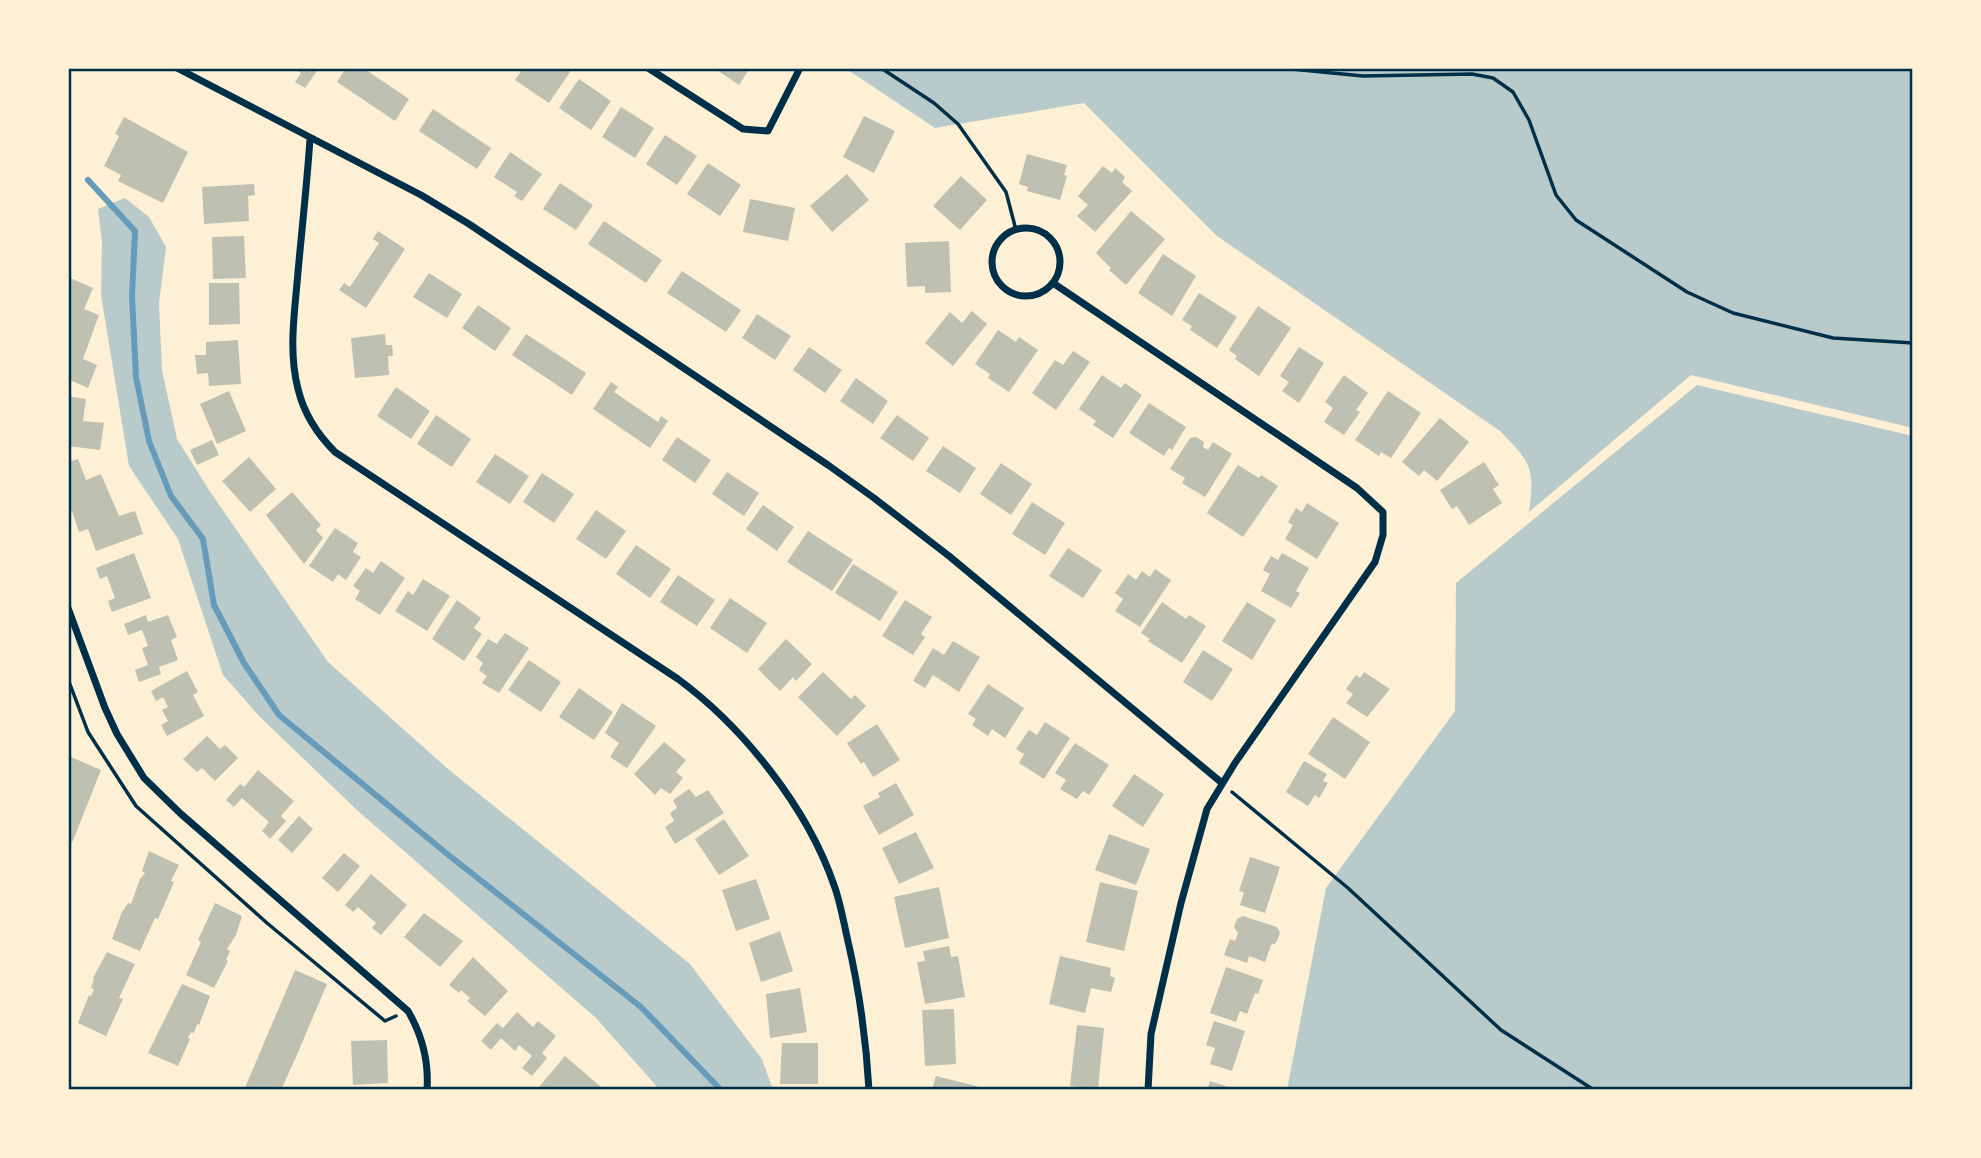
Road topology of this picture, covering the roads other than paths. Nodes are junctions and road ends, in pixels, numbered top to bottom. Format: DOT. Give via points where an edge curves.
graph roads {
  1 [pos="177,68"];
  2 [pos="648,68"];
  3 [pos="800,68"];
  4 [pos="310,139"];
  5 [pos="1053,283"];
  6 [pos="68,608"];
  7 [pos="1222,783"];
  8 [pos="427,1090"];
  9 [pos="869,1090"];
  10 [pos="1148,1090"];
  1 -- 4 [label="street"];
  2 -- 3 [label="street" via="743,129 768,131"];
  4 -- 7 [label="street" via="421,195 469,225 828,465 949,556"];
  4 -- 9 [label="street" via="293,360 298,389 318,435 335,452 678,679 751,748 803,822 834,886 860,994"];
  5 -- 5 [label="street" via="1024,296 997,281 992,260 1000,239 1016,230 1043,232 1058,250 1060,261"];
  5 -- 7 [label="street" via="1365,494 1383,512 1383,535 1375,562"];
  6 -- 8 [label="street" via="109,717 144,778 408,1011 422,1043"];
  7 -- 10 [label="street" via="1207,809 1181,903 1151,1034"];
}
